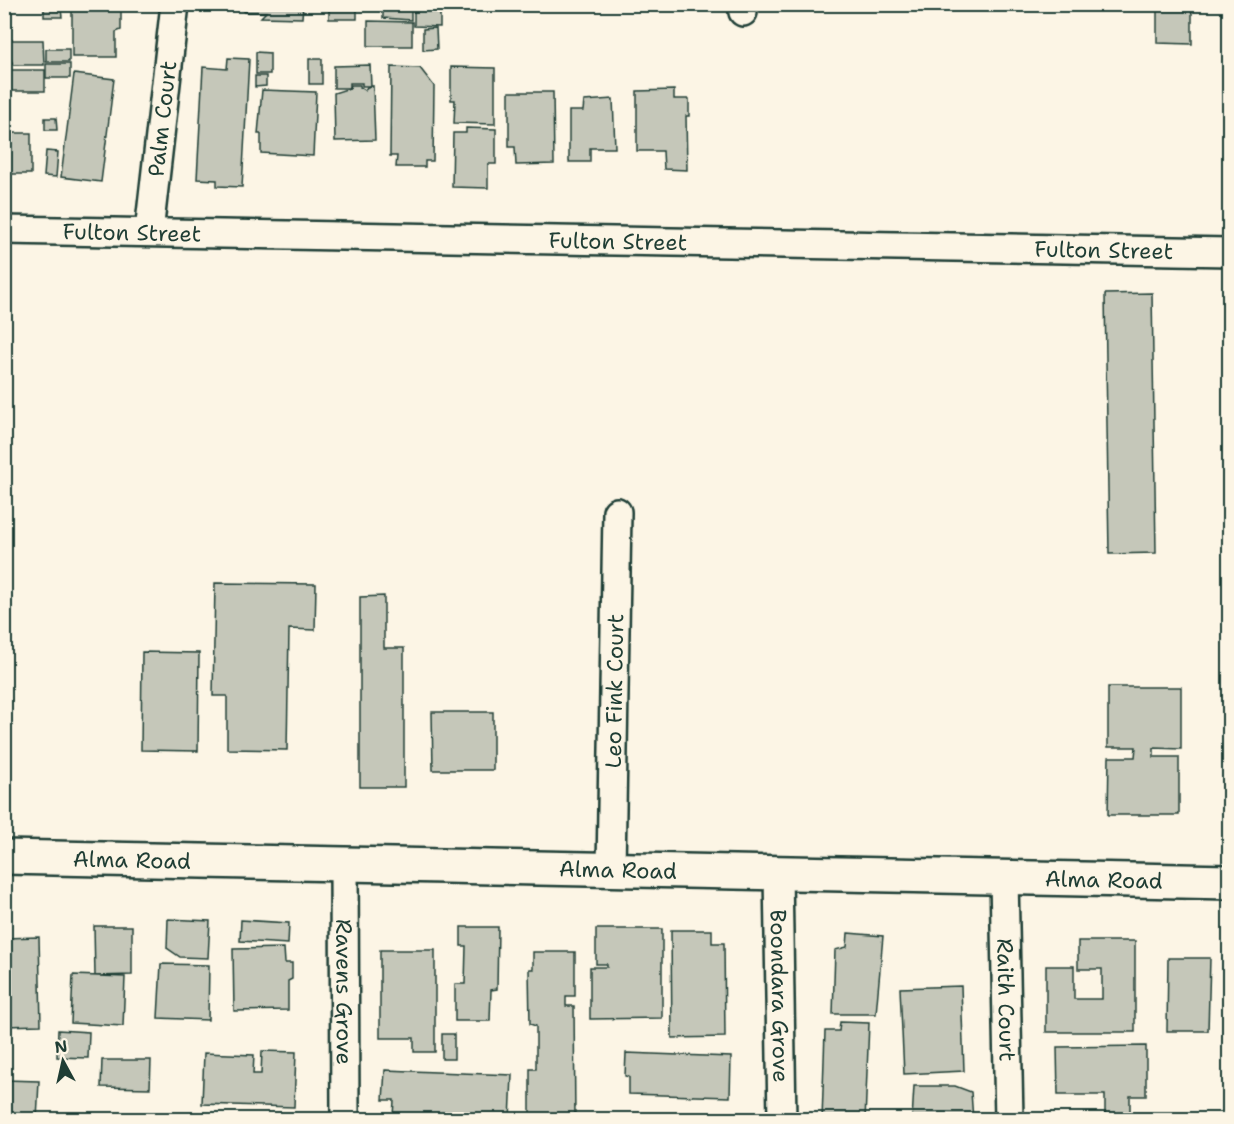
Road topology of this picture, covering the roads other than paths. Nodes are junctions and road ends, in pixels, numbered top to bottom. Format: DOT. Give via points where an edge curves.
graph roads {
  1 [pos="175,4"];
  2 [pos="4,230"];
  3 [pos="150,232"];
  4 [pos="1230,252"];
  5 [pos="617,512"];
  6 [pos="4,857"];
  7 [pos="344,864"];
  8 [pos="611,869"];
  9 [pos="778,873"];
  10 [pos="1004,878"];
  11 [pos="1230,882"];
  12 [pos="345,1119"];
  13 [pos="782,1119"];
  14 [pos="1009,1119"];
  1 -- 3 [label="street, Palm Court"];
  2 -- 3 [label="street, Fulton Street"];
  3 -- 4 [label="street, Fulton Street"];
  5 -- 8 [label="street, Leo Fink Court"];
  6 -- 7 [label="street, Alma Road"];
  7 -- 8 [label="street, Alma Road"];
  7 -- 12 [label="street, Ravens Grove"];
  8 -- 9 [label="street, Alma Road"];
  9 -- 10 [label="street, Alma Road"];
  9 -- 13 [label="street, Boondara Grove"];
  10 -- 11 [label="street, Alma Road"];
  10 -- 14 [label="street, Raith Court"];
}
